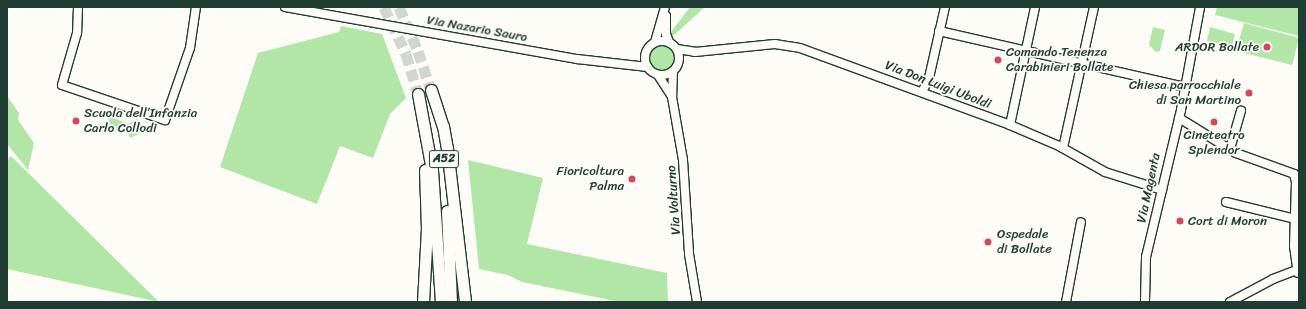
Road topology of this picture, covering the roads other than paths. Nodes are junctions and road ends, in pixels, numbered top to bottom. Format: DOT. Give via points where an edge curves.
graph roads {
  1 [pos="78,7"];
  2 [pos="196,7"];
  3 [pos="285,7"];
  4 [pos="665,7"];
  5 [pos="945,7"];
  6 [pos="1035,7"];
  7 [pos="1094,7"];
  8 [pos="1200,7"];
  9 [pos="940,31"];
  10 [pos="655,42"];
  11 [pos="669,42"];
  12 [pos="677,49"];
  13 [pos="1026,50"];
  14 [pos="695,52"];
  15 [pos="645,54"];
  16 [pos="1081,62"];
  17 [pos="619,63"];
  18 [pos="679,63"];
  19 [pos="648,67"];
  20 [pos="673,71"];
  21 [pos="658,75"];
  22 [pos="1186,84"];
  23 [pos="922,92"];
  24 [pos="672,97"];
  25 [pos="1241,111"];
  26 [pos="1179,118"];
  27 [pos="1010,125"];
  28 [pos="1063,148"];
  29 [pos="1230,149"];
  30 [pos="1296,174"];
  31 [pos="1162,190"];
  32 [pos="1226,202"];
  33 [pos="1295,219"];
  34 [pos="1081,222"];
  35 [pos="1297,272"];
  36 [pos="423,302"];
  37 [pos="441,302"];
  38 [pos="451,302"];
  39 [pos="465,302"];
  40 [pos="697,302"];
  41 [pos="1066,302"];
  42 [pos="1145,302"];
  43 [pos="1230,302"];
  1 -- 2 [label="street" via="77,33 62,85 165,120 190,48"];
  3 -- 17 [label="street, Via Nazario Sauro" via="583,60"];
  4 -- 10 [label="street"];
  4 -- 11 [label="street" via="666,34"];
  5 -- 9 [label="street"];
  6 -- 13 [label="street"];
  7 -- 16 [label="street"];
  8 -- 22 [label="street, Via Magenta"];
  9 -- 13 [label="street"];
  9 -- 23 [label="street" via="928,80"];
  10 -- 11 [label="street"];
  10 -- 15 [label="street"];
  11 -- 12 [label="street"];
  12 -- 14 [label="street, Via Don Luigi Uboldi"];
  12 -- 18 [label="street"];
  13 -- 16 [label="street"];
  13 -- 27 [label="street"];
  14 -- 18 [label="street, Via Don Luigi Uboldi"];
  14 -- 23 [label="street, Via Don Luigi Uboldi" via="750,45 794,47"];
  15 -- 17 [label="street, Via Nazario Sauro"];
  15 -- 19 [label="street"];
  16 -- 22 [label="street"];
  16 -- 28 [label="street"];
  17 -- 19 [label="street, Via Nazario Sauro"];
  18 -- 20 [label="street"];
  19 -- 21 [label="street"];
  20 -- 21 [label="street"];
  20 -- 24 [label="street, Via Volturno"];
  21 -- 24 [label="street, Via Volturno"];
  22 -- 26 [label="street, Via Magenta"];
  23 -- 27 [label="street, Via Don Luigi Uboldi"];
  24 -- 40 [label="street, Via Volturno" via="683,160 689,254"];
  25 -- 29 [label="street"];
  26 -- 29 [label="street"];
  26 -- 31 [label="street, Via Magenta"];
  27 -- 28 [label="street, Via Don Luigi Uboldi"];
  28 -- 31 [label="street, Via Don Luigi Uboldi" via="1105,172"];
  29 -- 30 [label="street"];
  30 -- 33 [label="street"];
  31 -- 42 [label="street, Via Magenta" via="1146,257"];
  32 -- 33 [label="street"];
  33 -- 35 [label="street" via="1294,246"];
  34 -- 41 [label="street"];
  35 -- 43 [label="street"];
  36 -- 37 [label="highway, A52" via="427,203 418,94 433,177"];
  38 -- 39 [label="highway, A52" via="445,168 431,90 447,148"];
}
